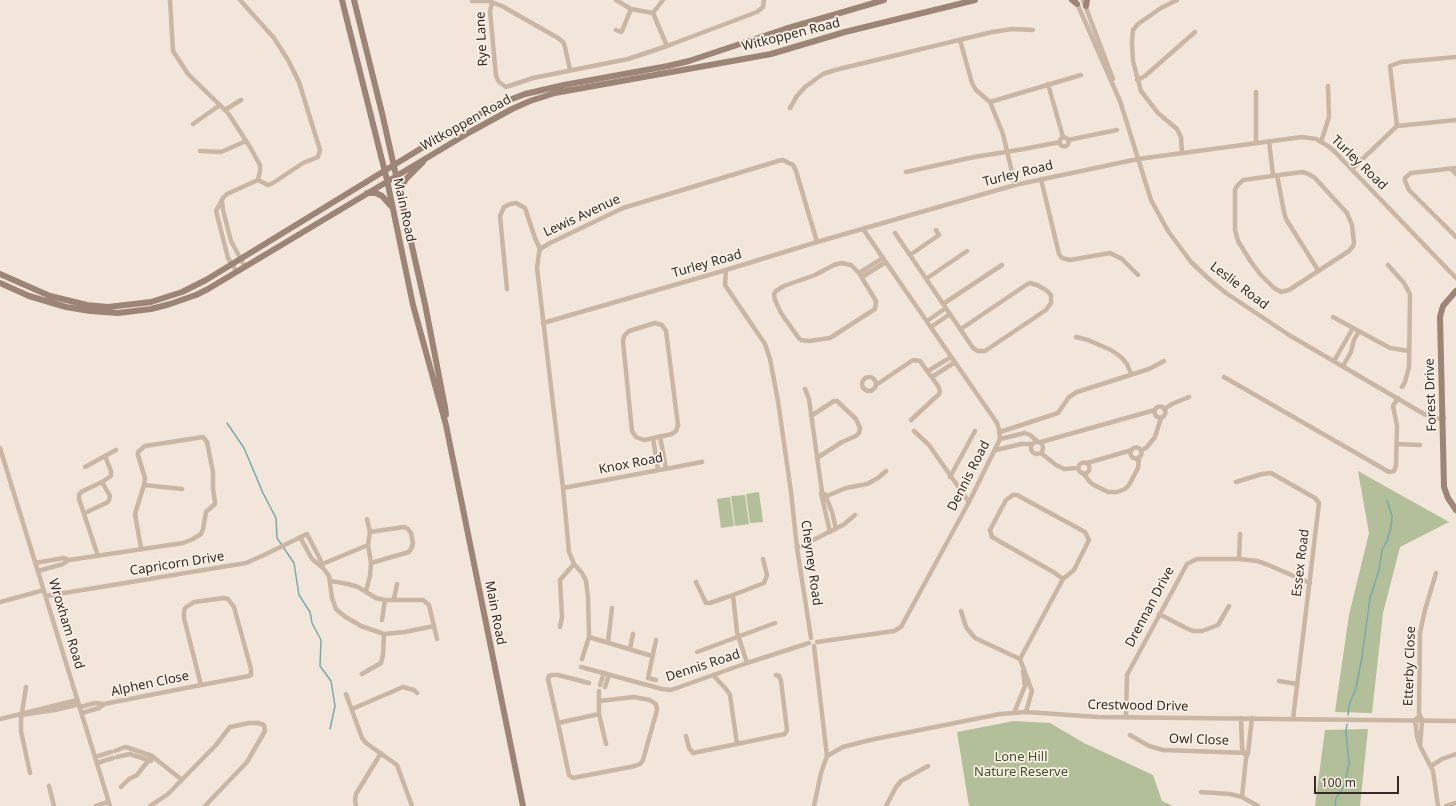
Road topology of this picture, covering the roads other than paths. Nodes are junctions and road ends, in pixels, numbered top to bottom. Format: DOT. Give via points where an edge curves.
graph roads {
  1 [pos="170,0"];
  2 [pos="240,0"];
  3 [pos="342,0"];
  4 [pos="354,0"];
  5 [pos="616,0"];
  6 [pos="663,0"];
  7 [pos="764,0"];
  8 [pos="884,0"];
  9 [pos="975,0"];
  10 [pos="1177,0"];
  11 [pos="472,1"];
  12 [pos="1074,1"];
  13 [pos="1085,2"];
  14 [pos="492,3"];
  15 [pos="631,9"];
  16 [pos="653,13"];
  17 [pos="616,30"];
  18 [pos="1033,30"];
  19 [pos="1195,32"];
  20 [pos="960,40"];
  21 [pos="666,46"];
  22 [pos="1456,57"];
  23 [pos="570,70"];
  24 [pos="1081,75"];
  25 [pos="1137,80"];
  26 [pos="1048,84"];
  27 [pos="1114,86"];
  28 [pos="1328,86"];
  29 [pos="1256,92"];
  30 [pos="241,100"];
  31 [pos="990,102"];
  32 [pos="220,105"];
  33 [pos="790,108"];
  34 [pos="225,110"];
  35 [pos="1456,120"];
  36 [pos="193,124"];
  37 [pos="1397,126"];
  38 [pos="1117,130"];
  39 [pos="1063,137"];
  40 [pos="1068,140"];
  41 [pos="246,141"];
  42 [pos="1269,141"];
  43 [pos="1060,142"];
  44 [pos="1321,142"];
  45 [pos="1256,143"];
  46 [pos="200,151"];
  47 [pos="1008,151"];
  48 [pos="433,153"];
  49 [pos="1182,153"];
  50 [pos="1138,159"];
  51 [pos="393,165"];
  52 [pos="1352,169"];
  53 [pos="1453,169"];
  54 [pos="384,170"];
  55 [pos="906,172"];
  56 [pos="1456,174"];
  57 [pos="1275,175"];
  58 [pos="396,176"];
  59 [pos="1041,179"];
  60 [pos="258,180"];
  61 [pos="387,180"];
  62 [pos="1015,185"];
  63 [pos="366,194"];
  64 [pos="401,196"];
  65 [pos="222,199"];
  66 [pos="393,211"];
  67 [pos="226,224"];
  68 [pos="219,225"];
  69 [pos="863,229"];
  70 [pos="936,230"];
  71 [pos="895,233"];
  72 [pos="1456,237"];
  73 [pos="817,242"];
  74 [pos="540,249"];
  75 [pos="967,251"];
  76 [pos="910,255"];
  77 [pos="240,259"];
  78 [pos="885,260"];
  79 [pos="232,264"];
  80 [pos="1002,265"];
  81 [pos="1388,265"];
  82 [pos="245,267"];
  83 [pos="726,270"];
  84 [pos="1318,270"];
  85 [pos="237,272"];
  86 [pos="0,274"];
  87 [pos="861,275"];
  88 [pos="1138,276"];
  89 [pos="1456,278"];
  90 [pos="926,279"];
  91 [pos="0,283"];
  92 [pos="507,289"];
  93 [pos="1456,291"];
  94 [pos="945,306"];
  95 [pos="950,314"];
  96 [pos="1333,317"];
  97 [pos="926,321"];
  98 [pos="543,323"];
  99 [pos="931,327"];
  100 [pos="1353,328"];
  101 [pos="961,329"];
  102 [pos="1359,331"];
  103 [pos="1076,337"];
  104 [pos="1409,351"];
  105 [pos="951,357"];
  106 [pos="1164,361"];
  107 [pos="1334,361"];
  108 [pos="955,362"];
  109 [pos="1343,366"];
  110 [pos="928,372"];
  111 [pos="1131,374"];
  112 [pos="932,377"];
  113 [pos="1224,377"];
  114 [pos="876,385"];
  115 [pos="1402,387"];
  116 [pos="805,389"];
  117 [pos="1189,397"];
  118 [pos="1398,398"];
  119 [pos="1164,409"];
  120 [pos="1155,410"];
  121 [pos="811,416"];
  122 [pos="1161,418"];
  123 [pos="1444,418"];
  124 [pos="912,420"];
  125 [pos="446,425"];
  126 [pos="914,431"];
  127 [pos="976,431"];
  128 [pos="1000,432"];
  129 [pos="1015,435"];
  130 [pos="660,436"];
  131 [pos="652,438"];
  132 [pos="1000,439"];
  133 [pos="1039,442"];
  134 [pos="1032,444"];
  135 [pos="1397,444"];
  136 [pos="1017,445"];
  137 [pos="1420,445"];
  138 [pos="0,448"];
  139 [pos="116,450"];
  140 [pos="996,450"];
  141 [pos="1132,450"];
  142 [pos="1142,451"];
  143 [pos="1041,453"];
  144 [pos="105,456"];
  145 [pos="1139,457"];
  146 [pos="817,458"];
  147 [pos="702,462"];
  148 [pos="1087,463"];
  149 [pos="85,467"];
  150 [pos="1078,468"];
  151 [pos="666,469"];
  152 [pos="658,470"];
  153 [pos="886,471"];
  154 [pos="1083,473"];
  155 [pos="950,477"];
  156 [pos="102,482"];
  157 [pos="1236,482"];
  158 [pos="144,485"];
  159 [pos="563,488"];
  160 [pos="182,489"];
  161 [pos="824,495"];
  162 [pos="969,502"];
  163 [pos="1453,504"];
  164 [pos="1456,510"];
  165 [pos="85,513"];
  166 [pos="854,515"];
  167 [pos="367,519"];
  168 [pos="836,529"];
  169 [pos="370,532"];
  170 [pos="830,532"];
  171 [pos="1240,534"];
  172 [pos="300,537"];
  173 [pos="368,545"];
  174 [pos="141,548"];
  175 [pos="797,548"];
  176 [pos="98,556"];
  177 [pos="763,559"];
  178 [pos="1239,559"];
  179 [pos="69,560"];
  180 [pos="35,563"];
  181 [pos="371,563"];
  182 [pos="574,564"];
  183 [pos="322,566"];
  184 [pos="38,571"];
  185 [pos="1436,573"];
  186 [pos="1063,579"];
  187 [pos="331,581"];
  188 [pos="696,582"];
  189 [pos="1310,583"];
  190 [pos="397,584"];
  191 [pos="44,590"];
  192 [pos="366,591"];
  193 [pos="733,595"];
  194 [pos="46,596"];
  195 [pos="394,599"];
  196 [pos="385,600"];
  197 [pos="0,602"];
  198 [pos="1229,606"];
  199 [pos="612,608"];
  200 [pos="961,611"];
  201 [pos="1159,614"];
  202 [pos="382,620"];
  203 [pos="775,623"];
  204 [pos="434,626"];
  205 [pos="560,627"];
  206 [pos="384,634"];
  207 [pos="633,634"];
  208 [pos="589,636"];
  209 [pos="738,637"];
  210 [pos="811,638"];
  211 [pos="437,639"];
  212 [pos="656,640"];
  213 [pos="608,642"];
  214 [pos="809,643"];
  215 [pos="816,644"];
  216 [pos="630,650"];
  217 [pos="697,652"];
  218 [pos="652,656"];
  219 [pos="582,659"];
  220 [pos="1020,659"];
  221 [pos="747,663"];
  222 [pos="581,667"];
  223 [pos="1023,667"];
  224 [pos="362,674"];
  225 [pos="606,674"];
  226 [pos="713,675"];
  227 [pos="776,675"];
  228 [pos="656,680"];
  229 [pos="1279,681"];
  230 [pos="589,683"];
  231 [pos="1297,684"];
  232 [pos="201,685"];
  233 [pos="26,687"];
  234 [pos="601,692"];
  235 [pos="417,693"];
  236 [pos="346,694"];
  237 [pos="79,704"];
  238 [pos="104,704"];
  239 [pos="352,709"];
  240 [pos="1026,712"];
  241 [pos="82,713"];
  242 [pos="1014,713"];
  243 [pos="1419,713"];
  244 [pos="22,714"];
  245 [pos="599,714"];
  246 [pos="1126,717"];
  247 [pos="1241,718"];
  248 [pos="1252,718"];
  249 [pos="0,719"];
  250 [pos="1293,719"];
  251 [pos="1416,720"];
  252 [pos="1422,720"];
  253 [pos="1456,721"];
  254 [pos="558,723"];
  255 [pos="1130,735"];
  256 [pos="686,736"];
  257 [pos="606,744"];
  258 [pos="737,744"];
  259 [pos="1420,746"];
  260 [pos="381,753"];
  261 [pos="1456,754"];
  262 [pos="1246,755"];
  263 [pos="152,756"];
  264 [pos="826,756"];
  265 [pos="95,757"];
  266 [pos="149,761"];
  267 [pos="158,761"];
  268 [pos="97,763"];
  269 [pos="928,766"];
  270 [pos="1431,766"];
  271 [pos="30,773"];
  272 [pos="182,780"];
  273 [pos="49,786"];
  274 [pos="121,787"];
  275 [pos="1201,792"];
  276 [pos="1242,797"];
  277 [pos="1456,803"];
  278 [pos="109,804"];
  279 [pos="54,806"];
  280 [pos="96,806"];
  281 [pos="150,806"];
  282 [pos="205,806"];
  283 [pos="356,806"];
  284 [pos="412,806"];
  285 [pos="523,806"];
  286 [pos="814,806"];
  287 [pos="886,806"];
  288 [pos="1258,806"];
  289 [pos="1438,806"];
  290 [pos="1446,806"];
  1 -- 32 [label="street" via="173,51 188,74"];
  2 -- 60 [label="street" via="274,38 288,60 299,82 320,150 318,157 303,163 273,183 268,185"];
  3 -- 54 [label="main road, Main Road"];
  4 -- 51 [label="main road, Main Road"];
  5 -- 15 [label="street"];
  6 -- 16 [label="street"];
  7 -- 21 [label="street, Rye Lane" via="763,7 757,12"];
  8 -- 51 [label="main road, Witkoppen Road" via="689,61 525,94 492,107"];
  9 -- 48 [label="main road, Witkoppen Road" via="852,30 771,54 547,95 512,109"];
  10 -- 25 [label="street" via="1153,13 1133,30 1133,61"];
  11 -- 14 [label="street" via="485,0"];
  12 -- 27 [label="street, Leslie Road"];
  13 -- 27 [label="street, Leslie Road"];
  14 -- 23 [label="street, Rye Lane" via="502,6 561,40"];
  14 -- 23 [label="street, Rye Lane" via="490,11 496,76 501,85 509,87 532,78"];
  15 -- 16 [label="street"];
  15 -- 17 [label="street" via="621,32"];
  16 -- 21 [label="street"];
  18 -- 20 [label="street" via="1001,30"];
  19 -- 25 [label="street" via="1145,76"];
  20 -- 31 [label="street" via="972,83"];
  20 -- 33 [label="street" via="823,74 805,87"];
  21 -- 23 [label="street, Rye Lane" via="628,59"];
  22 -- 37 [label="street" via="1401,62 1390,66"];
  24 -- 26 [label="street"];
  25 -- 49 [label="street" via="1141,91 1158,114 1179,132"];
  26 -- 31 [label="street"];
  26 -- 39 [label="street"];
  27 -- 50 [label="street, Leslie Road"];
  28 -- 44 [label="street" via="1329,117"];
  29 -- 45 [label="street"];
  30 -- 34 [label="street"];
  31 -- 47 [label="street"];
  32 -- 34 [label="street"];
  32 -- 36 [label="street"];
  34 -- 41 [label="street"];
  35 -- 37 [label="street"];
  37 -- 52 [label="street"];
  38 -- 40 [label="street"];
  39 -- 40 [label="street"];
  39 -- 43 [label="street"];
  40 -- 43 [label="street" via="1068,145 1061,145"];
  41 -- 46 [label="street" via="222,152"];
  41 -- 60 [label="street" via="260,165"];
  42 -- 44 [label="street, Turley Road" via="1311,137"];
  42 -- 45 [label="street, Turley Road"];
  42 -- 57 [label="street"];
  43 -- 47 [label="street"];
  44 -- 52 [label="street, Turley Road"];
  45 -- 49 [label="street, Turley Road"];
  47 -- 55 [label="street"];
  47 -- 62 [label="street"];
  48 -- 58 [label="main road, Witkoppen Road"];
  48 -- 64 [label="main road" via="406,178"];
  49 -- 50 [label="street, Turley Road"];
  50 -- 59 [label="street, Turley Road"];
  50 -- 107 [label="street, Leslie Road" via="1145,185 1157,213 1191,262 1226,293 1284,332"];
  51 -- 54 [label="main road, Witkoppen Road"];
  51 -- 58 [label="main road, Main Road"];
  52 -- 89 [label="street, Turley Road"];
  53 -- 56 [label="street"];
  53 -- 72 [label="street" via="1411,173 1405,181 1409,190"];
  54 -- 61 [label="main road, Main Road"];
  54 -- 77 [label="main road, Witkoppen Road"];
  57 -- 84 [label="street" via="1286,219"];
  57 -- 84 [label="street" via="1302,172 1309,174 1351,220 1353,246"];
  57 -- 84 [label="street" via="1243,180 1237,186 1235,230 1238,241 1251,262 1278,291 1289,290"];
  58 -- 61 [label="main road, Witkoppen Road"];
  58 -- 64 [label="main road, Main Road"];
  59 -- 62 [label="street, Turley Road"];
  59 -- 88 [label="street" via="1062,258 1070,260 1110,253 1122,259"];
  60 -- 65 [label="street" via="238,188"];
  61 -- 63 [label="main road, Witkoppen Road"];
  61 -- 66 [label="main road, Main Road"];
  62 -- 69 [label="street, Turley Road"];
  63 -- 66 [label="main road" via="376,193 382,196"];
  63 -- 82 [label="main road, Witkoppen Road"];
  64 -- 125 [label="main road, Main Road" via="440,377"];
  65 -- 67 [label="street"];
  65 -- 68 [label="street" via="216,211"];
  66 -- 125 [label="main road, Main Road" via="413,306"];
  67 -- 68 [label="street"];
  67 -- 77 [label="street"];
  68 -- 79 [label="street"];
  69 -- 73 [label="street, Turley Road"];
  69 -- 78 [label="street, Dennis Road"];
  70 -- 76 [label="street" via="939,235"];
  71 -- 76 [label="street"];
  73 -- 74 [label="street, Lewis Avenue" via="796,171 793,165 778,160 623,208"];
  73 -- 83 [label="street, Turley Road"];
  74 -- 92 [label="street" via="525,208 516,203 504,207 500,216"];
  74 -- 98 [label="street, Lewis Avenue" via="537,264"];
  75 -- 90 [label="street"];
  76 -- 90 [label="street"];
  77 -- 79 [label="main road, Witkoppen Road"];
  77 -- 82 [label="street"];
  78 -- 87 [label="street"];
  78 -- 97 [label="street, Dennis Road"];
  79 -- 85 [label="street"];
  79 -- 86 [label="main road, Witkoppen Road" via="168,297 136,305 108,307 50,296"];
  80 -- 94 [label="street"];
  81 -- 104 [label="street" via="1404,282 1410,294"];
  82 -- 85 [label="main road, Witkoppen Road"];
  83 -- 98 [label="street, Turley Road"];
  83 -- 175 [label="street, Cheyney Road" via="725,285 765,344 770,359"];
  85 -- 91 [label="main road, Witkoppen Road" via="184,300 151,309 125,312 66,307 29,296"];
  87 -- 87 [label="street" via="876,304 872,311 830,338 804,341 798,337 775,300 776,290 834,265 851,265"];
  90 -- 94 [label="street"];
  93 -- 123 [label="main road, Forest Drive" via="1443,306 1440,317"];
  94 -- 95 [label="street"];
  94 -- 97 [label="street"];
  95 -- 99 [label="street"];
  95 -- 101 [label="street"];
  96 -- 100 [label="street"];
  97 -- 99 [label="street, Dennis Road"];
  98 -- 159 [label="street, Lewis Avenue"];
  99 -- 105 [label="street, Dennis Road"];
  100 -- 102 [label="street"];
  100 -- 107 [label="street"];
  101 -- 101 [label="street" via="974,348 982,352 1046,310 1052,303 1051,296 1046,290 1030,283"];
  102 -- 104 [label="street" via="1390,348"];
  102 -- 109 [label="street"];
  103 -- 111 [label="street" via="1111,350 1122,357"];
  104 -- 115 [label="street" via="1409,367"];
  105 -- 108 [label="street, Dennis Road"];
  105 -- 110 [label="street"];
  106 -- 111 [label="street"];
  107 -- 109 [label="street, Leslie Road"];
  108 -- 112 [label="street"];
  108 -- 128 [label="street, Dennis Road" via="997,423"];
  109 -- 118 [label="street, Leslie Road"];
  110 -- 112 [label="street"];
  110 -- 114 [label="street" via="920,361 913,360"];
  111 -- 128 [label="street" via="1077,392 1069,397 1058,413"];
  112 -- 124 [label="street" via="939,388 939,394"];
  113 -- 135 [label="street" via="1389,472 1395,469"];
  116 -- 121 [label="street"];
  117 -- 119 [label="street"];
  118 -- 123 [label="street, Leslie Road" via="1432,417"];
  118 -- 135 [label="street" via="1393,406"];
  119 -- 120 [label="street" via="1160,407"];
  119 -- 122 [label="street" via="1165,414"];
  120 -- 122 [label="street" via="1156,416"];
  120 -- 133 [label="street"];
  121 -- 146 [label="street"];
  121 -- 146 [label="street" via="837,401 856,420 860,428 856,436"];
  122 -- 142 [label="street" via="1155,437"];
  123 -- 163 [label="main road, Forest Drive" via="1444,486"];
  125 -- 285 [label="main road, Main Road"];
  126 -- 155 [label="street" via="929,445"];
  127 -- 155 [label="street"];
  128 -- 132 [label="street, Dennis Road"];
  129 -- 132 [label="street"];
  129 -- 133 [label="street" via="1025,433"];
  129 -- 136 [label="street"];
  130 -- 131 [label="street"];
  130 -- 131 [label="street" via="674,433 678,425 666,331 662,325 655,323 629,331 622,342 632,431 641,440"];
  130 -- 151 [label="street"];
  131 -- 152 [label="street"];
  132 -- 140 [label="street, Dennis Road"];
  133 -- 134 [label="street"];
  133 -- 143 [label="street" via="1044,448"];
  134 -- 136 [label="street"];
  134 -- 143 [label="street" via="1033,452"];
  135 -- 137 [label="street"];
  136 -- 140 [label="street"];
  138 -- 180 [label="street, Wroxham Road"];
  139 -- 144 [label="street"];
  140 -- 162 [label="street, Dennis Road"];
  141 -- 142 [label="street" via="1136,447"];
  141 -- 145 [label="street" via="1132,457"];
  141 -- 148 [label="street"];
  142 -- 145 [label="street"];
  143 -- 150 [label="street" via="1064,469"];
  144 -- 149 [label="street"];
  144 -- 156 [label="street" via="112,473"];
  145 -- 154 [label="street" via="1138,468 1129,485 1117,492 1108,492 1094,485"];
  146 -- 161 [label="street"];
  147 -- 151 [label="street, Knox Road"];
  148 -- 150 [label="street" via="1083,462"];
  148 -- 154 [label="street" via="1089,469"];
  150 -- 154 [label="street"];
  151 -- 152 [label="street, Knox Road"];
  152 -- 159 [label="street, Knox Road"];
  153 -- 161 [label="street" via="867,484"];
  155 -- 162 [label="street"];
  156 -- 165 [label="street" via="80,493 79,499"];
  156 -- 165 [label="street" via="110,500"];
  157 -- 189 [label="street, Essex Road" via="1271,473 1318,500 1320,506"];
  158 -- 160 [label="street"];
  158 -- 174 [label="street" via="135,514"];
  158 -- 174 [label="street" via="138,455 142,447 200,437 206,439 213,472 215,502 206,512 201,534 183,543"];
  159 -- 182 [label="street, Lewis Avenue" via="569,552"];
  161 -- 168 [label="street"];
  161 -- 170 [label="street"];
  162 -- 215 [label="street, Dennis Road" via="901,627 894,631"];
  163 -- 164 [label="main road, Forest Drive"];
  165 -- 176 [label="street"];
  166 -- 168 [label="street"];
  167 -- 169 [label="street"];
  168 -- 170 [label="street"];
  169 -- 173 [label="street"];
  169 -- 181 [label="street" via="404,527 411,533 413,543 409,552"];
  170 -- 175 [label="street"];
  171 -- 178 [label="street"];
  172 -- 183 [label="street" via="310,556"];
  172 -- 183 [label="street, Capricorn Drive" via="306,534"];
  172 -- 194 [label="street, Capricorn Drive" via="255,560 235,566"];
  173 -- 181 [label="street"];
  173 -- 183 [label="street"];
  174 -- 176 [label="street"];
  175 -- 210 [label="street, Cheyney Road"];
  176 -- 179 [label="street"];
  177 -- 193 [label="street" via="767,575 764,583"];
  178 -- 189 [label="street, Drennan Drive" via="1262,562"];
  178 -- 201 [label="street, Drennan Drive" via="1190,561"];
  179 -- 180 [label="street" via="64,558"];
  179 -- 184 [label="street"];
  180 -- 184 [label="street, Wroxham Road"];
  181 -- 192 [label="street"];
  182 -- 205 [label="street" via="560,580"];
  182 -- 208 [label="street, Lewis Avenue" via="582,573 587,587"];
  183 -- 187 [label="street"];
  184 -- 191 [label="street, Wroxham Road"];
  185 -- 243 [label="street, Etterby Close" via="1421,625"];
  186 -- 186 [label="street" via="992,537 990,530 1010,496 1017,496 1087,535 1089,540 1074,570"];
  186 -- 220 [label="street"];
  187 -- 192 [label="street"];
  187 -- 206 [label="street" via="334,604 339,612 361,626"];
  188 -- 193 [label="street" via="706,603"];
  189 -- 231 [label="street, Essex Road"];
  190 -- 195 [label="street"];
  191 -- 194 [label="street, Wroxham Road"];
  191 -- 197 [label="street"];
  192 -- 196 [label="street" via="376,598"];
  193 -- 209 [label="street"];
  194 -- 237 [label="street, Wroxham Road"];
  195 -- 196 [label="street"];
  195 -- 204 [label="street" via="426,601 431,609"];
  196 -- 202 [label="street"];
  198 -- 201 [label="street" via="1218,625 1202,631 1193,631"];
  199 -- 213 [label="street"];
  200 -- 220 [label="street" via="966,627 975,638"];
  201 -- 246 [label="street, Drennan Drive" via="1127,676"];
  203 -- 209 [label="street"];
  204 -- 206 [label="street"];
  204 -- 211 [label="street"];
  206 -- 224 [label="street" via="381,663"];
  207 -- 216 [label="street"];
  208 -- 213 [label="street"];
  208 -- 219 [label="street, Lewis Avenue"];
  209 -- 217 [label="street"];
  209 -- 221 [label="street"];
  210 -- 214 [label="street"];
  210 -- 215 [label="street" via="815,638"];
  212 -- 218 [label="street"];
  213 -- 216 [label="street"];
  214 -- 215 [label="street" via="811,646"];
  214 -- 221 [label="street, Dennis Road"];
  215 -- 264 [label="street"];
  216 -- 218 [label="street"];
  218 -- 228 [label="street" via="648,678"];
  220 -- 223 [label="street"];
  221 -- 226 [label="street, Dennis Road"];
  222 -- 225 [label="street, Dennis Road"];
  223 -- 240 [label="street" via="1032,691"];
  223 -- 242 [label="street" via="1025,686"];
  225 -- 226 [label="street, Dennis Road" via="667,690"];
  225 -- 234 [label="street"];
  226 -- 258 [label="street" via="730,695"];
  227 -- 258 [label="street" via="782,683 786,733"];
  229 -- 231 [label="street"];
  230 -- 254 [label="street" via="558,675 549,676"];
  231 -- 250 [label="street, Essex Road"];
  232 -- 232 [label="street, Alphen Close" via="184,612 194,602 228,599 234,607 252,669 251,675"];
  232 -- 238 [label="street, Alphen Close"];
  233 -- 244 [label="street"];
  234 -- 245 [label="street"];
  234 -- 254 [label="street" via="650,700 656,704 644,758 640,764 573,778 569,775"];
  235 -- 239 [label="street" via="403,687"];
  236 -- 239 [label="street"];
  237 -- 238 [label="street, Alphen Close"];
  237 -- 241 [label="street, Wroxham Road"];
  237 -- 244 [label="street, Alphen Close"];
  238 -- 241 [label="street, Alphen Close"];
  239 -- 260 [label="street" via="362,738"];
  240 -- 242 [label="street, Crestwood Drive"];
  240 -- 246 [label="street, Crestwood Drive"];
  241 -- 265 [label="street, Wroxham Road"];
  242 -- 264 [label="street, Crestwood Drive" via="870,740 843,747"];
  243 -- 251 [label="street, Etterby Close"];
  243 -- 252 [label="street, Etterby Close"];
  244 -- 249 [label="street, Alphen Close"];
  244 -- 271 [label="street" via="22,736"];
  245 -- 254 [label="street"];
  245 -- 257 [label="street"];
  246 -- 247 [label="street, Crestwood Drive"];
  247 -- 248 [label="street, Crestwood Drive"];
  247 -- 262 [label="street"];
  248 -- 250 [label="street, Crestwood Drive"];
  248 -- 262 [label="street"];
  250 -- 251 [label="street, Crestwood Drive"];
  251 -- 252 [label="street, Crestwood Drive"];
  251 -- 259 [label="street"];
  252 -- 253 [label="street, Crestwood Drive"];
  252 -- 259 [label="street"];
  255 -- 262 [label="street, Owl Close" via="1149,746 1163,750"];
  256 -- 258 [label="street" via="693,753"];
  259 -- 270 [label="street"];
  260 -- 283 [label="street" via="356,794"];
  260 -- 284 [label="street" via="399,768"];
  261 -- 270 [label="street"];
  262 -- 276 [label="street"];
  263 -- 265 [label="street" via="125,747"];
  263 -- 266 [label="street"];
  263 -- 267 [label="street"];
  264 -- 286 [label="street"];
  265 -- 268 [label="street, Wroxham Road"];
  266 -- 267 [label="street"];
  266 -- 268 [label="street" via="130,754"];
  266 -- 274 [label="street"];
  267 -- 272 [label="street"];
  268 -- 278 [label="street, Wroxham Road"];
  269 -- 287 [label="street" via="901,781"];
  270 -- 289 [label="street"];
  272 -- 281 [label="street" via="168,794"];
  272 -- 282 [label="street" via="230,727 249,723 264,725 265,731 247,762"];
  273 -- 279 [label="street"];
  275 -- 276 [label="street"];
  276 -- 288 [label="street"];
  277 -- 290 [label="street"];
  278 -- 280 [label="street"];
}
